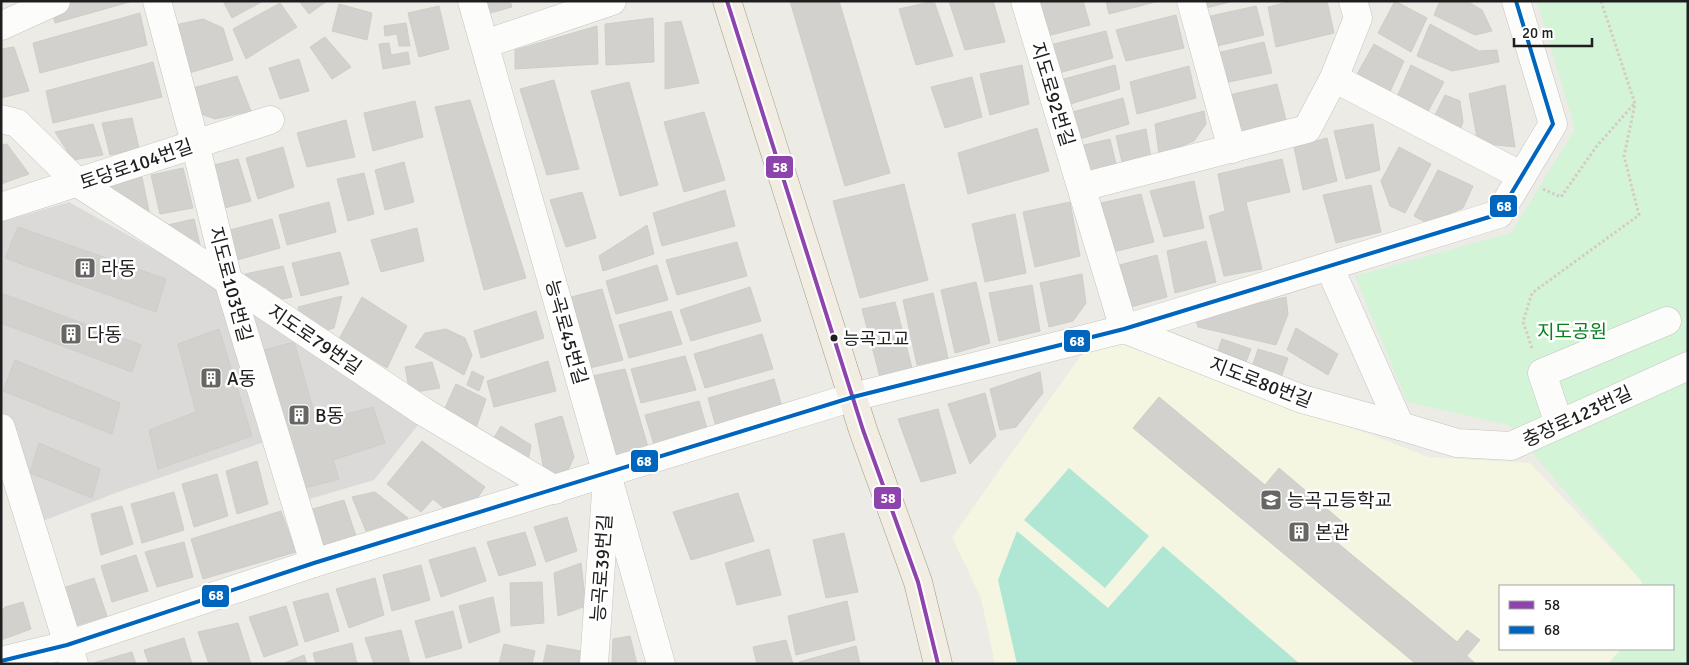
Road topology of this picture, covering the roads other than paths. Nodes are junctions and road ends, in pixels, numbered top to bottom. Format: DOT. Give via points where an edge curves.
graph roads {
  1 [pos="56,1"];
  2 [pos="157,1"];
  3 [pos="472,1"];
  4 [pos="612,1"];
  5 [pos="726,1"];
  6 [pos="1025,1"];
  7 [pos="1191,1"];
  8 [pos="1353,1"];
  9 [pos="1516,1"];
  10 [pos="1,26"];
  11 [pos="485,44"];
  12 [pos="1334,78"];
  13 [pos="1,119"];
  14 [pos="270,120"];
  15 [pos="195,143"];
  16 [pos="1232,149"];
  17 [pos="1522,176"];
  18 [pos="78,184"];
  19 [pos="1082,188"];
  20 [pos="1,207"];
  21 [pos="1330,266"];
  22 [pos="228,280"];
  23 [pos="1667,321"];
  24 [pos="1124,329"];
  25 [pos="1688,366"];
  26 [pos="852,397"];
  27 [pos="1559,424"];
  28 [pos="1400,426"];
  29 [pos="1,428"];
  30 [pos="608,473"];
  31 [pos="555,490"];
  32 [pos="314,564"];
  33 [pos="70,654"];
  34 [pos="1,661"];
  35 [pos="594,664"];
  36 [pos="661,664"];
  37 [pos="938,664"];
  1 -- 10 [label="street"];
  2 -- 15 [label="street, 지도로103번길"];
  3 -- 11 [label="street, 능곡로45번길"];
  4 -- 11 [label="street"];
  5 -- 26 [label="main road"];
  6 -- 19 [label="street, 지도로92번길"];
  7 -- 16 [label="street"];
  8 -- 12 [label="street" via="1358,18"];
  9 -- 17 [label="street" via="1553,124"];
  11 -- 30 [label="street, 능곡로45번길"];
  12 -- 16 [label="street" via="1306,129"];
  12 -- 17 [label="street"];
  13 -- 18 [label="street, 지도로79번길" via="18,123"];
  14 -- 15 [label="street, 토당로104번길"];
  15 -- 18 [label="street, 토당로104번길"];
  15 -- 22 [label="street, 지도로103번길"];
  16 -- 19 [label="street"];
  17 -- 21 [label="street" via="1499,214"];
  18 -- 20 [label="street, 토당로104번길"];
  18 -- 22 [label="street, 지도로79번길"];
  19 -- 24 [label="street, 지도로92번길"];
  21 -- 24 [label="street"];
  21 -- 28 [label="street"];
  22 -- 31 [label="street, 지도로79번길" via="424,412"];
  22 -- 32 [label="street, 지도로103번길"];
  23 -- 27 [label="street" via="1542,373"];
  24 -- 26 [label="street"];
  24 -- 28 [label="street, 지도로80번길" via="1302,399"];
  25 -- 27 [label="street, 충장로123번길"];
  26 -- 30 [label="street"];
  26 -- 37 [label="main road" via="918,582"];
  27 -- 28 [label="street, 충장로123번길" via="1511,446 1457,443"];
  29 -- 33 [label="street"];
  30 -- 31 [label="street"];
  30 -- 35 [label="street, 능곡로39번길"];
  30 -- 36 [label="street, 능곡로45번길"];
  31 -- 32 [label="street"];
  32 -- 33 [label="street"];
  33 -- 34 [label="street"];
}
